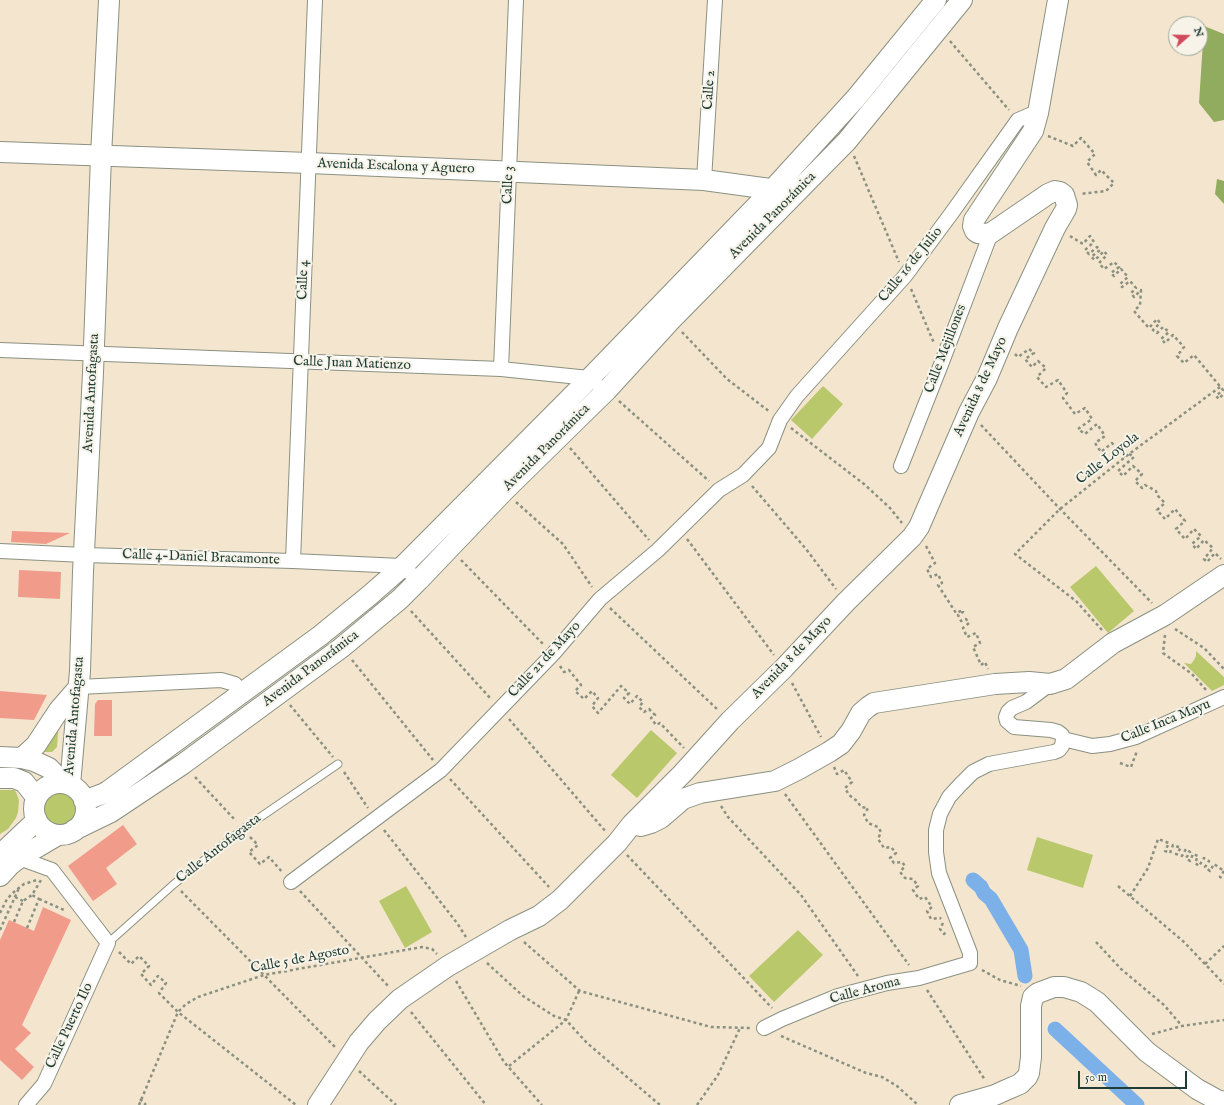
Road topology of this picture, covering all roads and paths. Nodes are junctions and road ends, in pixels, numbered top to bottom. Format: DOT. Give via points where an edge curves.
graph roads {
  1 [pos="109,0"];
  2 [pos="315,0"];
  3 [pos="516,0"];
  4 [pos="715,0"];
  5 [pos="936,0"];
  6 [pos="1058,0"];
  7 [pos="954,2"];
  8 [pos="939,29"];
  9 [pos="1030,121"];
  10 [pos="847,140"];
  11 [pos="0,152"];
  12 [pos="101,156"];
  13 [pos="309,163"];
  14 [pos="509,171"];
  15 [pos="704,180"];
  16 [pos="1064,195"];
  17 [pos="778,197"];
  18 [pos="1055,228"];
  19 [pos="991,233"];
  20 [pos="905,276"];
  21 [pos="0,350"];
  22 [pos="1013,352"];
  23 [pos="94,354"];
  24 [pos="301,362"];
  25 [pos="942,362"];
  26 [pos="501,369"];
  27 [pos="590,378"];
  28 [pos="1220,387"];
  29 [pos="606,390"];
  30 [pos="1224,394"];
  31 [pos="969,412"];
  32 [pos="780,420"];
  33 [pos="559,436"];
  34 [pos="1129,454"];
  35 [pos="1125,457"];
  36 [pos="901,466"];
  37 [pos="742,475"];
  38 [pos="719,490"];
  39 [pos="504,491"];
  40 [pos="1060,509"];
  41 [pos="918,527"];
  42 [pos="680,530"];
  43 [pos="449,548"];
  44 [pos="658,550"];
  45 [pos="0,551"];
  46 [pos="84,555"];
  47 [pos="293,561"];
  48 [pos="402,567"];
  49 [pos="1223,576"];
  50 [pos="419,580"];
  51 [pos="400,599"];
  52 [pos="600,599"];
  53 [pos="846,602"];
  54 [pos="1169,621"];
  55 [pos="1113,643"];
  56 [pos="294,654"];
  57 [pos="554,654"];
  58 [pos="784,668"];
  59 [pos="1224,669"];
  60 [pos="308,672"];
  61 [pos="995,684"];
  62 [pos="1050,684"];
  63 [pos="78,687"];
  64 [pos="242,692"];
  65 [pos="1220,699"];
  66 [pos="500,709"];
  67 [pos="730,721"];
  68 [pos="1144,734"];
  69 [pos="1063,739"];
  70 [pos="829,752"];
  71 [pos="0,757"];
  72 [pos="22,758"];
  73 [pos="696,759"];
  74 [pos="183,764"];
  75 [pos="338,764"];
  76 [pos="1120,764"];
  77 [pos="0,778"];
  78 [pos="775,781"];
  79 [pos="66,784"];
  80 [pos="714,790"];
  81 [pos="36,798"];
  82 [pos="84,801"];
  83 [pos="36,820"];
  84 [pos="632,824"];
  85 [pos="243,829"];
  86 [pos="66,833"];
  87 [pos="616,843"];
  88 [pos="6,854"];
  89 [pos="1224,871"];
  90 [pos="0,876"];
  91 [pos="1224,879"];
  92 [pos="291,882"];
  93 [pos="174,884"];
  94 [pos="1118,886"];
  95 [pos="20,887"];
  96 [pos="32,895"];
  97 [pos="3,896"];
  98 [pos="1130,896"];
  99 [pos="15,897"];
  100 [pos="7,899"];
  101 [pos="40,899"];
  102 [pos="23,901"];
  103 [pos="68,912"];
  104 [pos="0,913"];
  105 [pos="14,922"];
  106 [pos="27,928"];
  107 [pos="0,930"];
  108 [pos="510,930"];
  109 [pos="952,934"];
  110 [pos="1096,942"];
  111 [pos="108,943"];
  112 [pos="1224,946"];
  113 [pos="475,950"];
  114 [pos="361,958"];
  115 [pos="970,963"];
  116 [pos="1205,964"];
  117 [pos="448,966"];
  118 [pos="264,975"];
  119 [pos="919,978"];
  120 [pos="1224,984"];
  121 [pos="866,988"];
  122 [pos="580,991"];
  123 [pos="1038,993"];
  124 [pos="400,999"];
  125 [pos="178,1012"];
  126 [pos="782,1019"];
  127 [pos="566,1020"];
  128 [pos="1224,1020"];
  129 [pos="1182,1026"];
  130 [pos="740,1028"];
  131 [pos="764,1028"];
  132 [pos="1134,1039"];
  133 [pos="347,1060"];
  134 [pos="509,1066"];
  135 [pos="995,1095"];
  136 [pos="140,1099"];
  137 [pos="1224,1102"];
  138 [pos="26,1105"];
  139 [pos="139,1105"];
  140 [pos="146,1105"];
  141 [pos="296,1105"];
  142 [pos="318,1105"];
  143 [pos="396,1105"];
  144 [pos="486,1105"];
  145 [pos="542,1105"];
  146 [pos="660,1105"];
  147 [pos="697,1105"];
  148 [pos="918,1105"];
  149 [pos="960,1105"];
  1 -- 12 [label="street, Avenida Antofagasta"];
  2 -- 13 [label="street, Calle 4"];
  3 -- 14 [label="street, Calle 3"];
  4 -- 15 [label="street, Calle 2"];
  5 -- 17 [label="street, Avenida Panorámica"];
  6 -- 9 [label="street"];
  7 -- 8 [label="street, Avenida Panorámica"];
  8 -- 9 [label="path"];
  8 -- 10 [label="street, Avenida Panorámica"];
  9 -- 16 [label="path" via="1072,146 1081,138 1095,154 1087,162 1096,175 1101,170 1114,183 1106,191"];
  9 -- 19 [label="street" via="974,220 975,231 982,234"];
  9 -- 20 [label="street, Calle 16 de Julio" via="951,214"];
  10 -- 17 [label="street, Avenida Panorámica"];
  10 -- 20 [label="path"];
  11 -- 12 [label="street, Avenida Escalona y Aguero"];
  12 -- 13 [label="street, Avenida Escalona y Aguero"];
  12 -- 23 [label="street, Avenida Antofagasta"];
  13 -- 14 [label="street, Avenida Escalona y Aguero"];
  13 -- 24 [label="street, Calle 4"];
  14 -- 15 [label="street, Avenida Escalona y Aguero"];
  14 -- 26 [label="street, Calle 3"];
  15 -- 17 [label="street, Avenida Escalona y Aguero" via="768,189"];
  16 -- 18 [label="street, Avenida 8 de Mayo" via="1066,209"];
  16 -- 19 [label="street" via="1056,191 1048,194"];
  17 -- 27 [label="street, Avenida Panorámica"];
  17 -- 29 [label="street, Avenida Panorámica"];
  18 -- 28 [label="path" via="1083,244 1090,236 1094,242 1085,250 1090,254 1097,247 1100,250 1091,257 1095,260 1104,252 1107,255 1099,263 1104,269 1114,262 1119,267 1111,273 1114,276 1122,269 1128,277 1120,284 1122,287 1130,281 1136,288 1131,293 1134,297 1140,290 1140,304 1134,311 1149,328 1157,319 1160,323 1153,330 1157,333 1163,327 1169,332 1161,339 1165,343 1173,335 1184,347 1176,356 1184,363 1194,355"];
  18 -- 31 [label="street, Avenida 8 de Mayo"];
  19 -- 25 [label="street, Calle Mejillones"];
  20 -- 25 [label="path"];
  20 -- 32 [label="street, Calle 16 de Julio" via="802,391"];
  21 -- 23 [label="street, Calle Juan Matienzo"];
  22 -- 35 [label="path" via="1018,357 1029,348 1034,353 1025,359 1032,367 1038,361 1046,368 1037,377 1046,388 1058,380 1068,393 1063,398 1075,414 1085,408 1092,418 1078,429 1085,434 1097,424 1105,436 1095,443 1101,452 1112,443"];
  23 -- 24 [label="street, Calle Juan Matienzo"];
  23 -- 46 [label="street, Avenida Antofagasta"];
  24 -- 26 [label="street, Calle Juan Matienzo"];
  24 -- 47 [label="street, Calle 4"];
  25 -- 36 [label="street, Calle Mejillones"];
  26 -- 27 [label="street, Calle Juan Matienzo"];
  27 -- 29 [label="street"];
  27 -- 48 [label="street, Avenida Panorámica"];
  28 -- 30 [label="path" via="1223,390 1216,396 1219,399"];
  28 -- 34 [label="path, Calle Loyola"];
  29 -- 33 [label="street, Avenida Panorámica"];
  29 -- 38 [label="path"];
  31 -- 40 [label="path"];
  31 -- 41 [label="street, Avenida 8 de Mayo"];
  32 -- 37 [label="street, Calle 21 de Mayo" via="769,448"];
  33 -- 39 [label="street, Avenida Panorámica"];
  33 -- 44 [label="path"];
  34 -- 35 [label="path, Calle Loyola"];
  34 -- 49 [label="path" via="1134,457 1118,471 1123,476 1133,466 1142,474 1135,481 1142,488 1145,485 1156,491 1165,503 1157,510 1165,519 1176,509 1186,521 1176,529 1185,538 1194,529 1201,536 1192,544 1196,549 1204,540 1213,548 1204,559 1207,562 1215,553 1223,561 1214,569"];
  35 -- 40 [label="path, Calle Loyola"];
  37 -- 38 [label="street, Calle 21 de Mayo"];
  37 -- 53 [label="path" via="806,549"];
  38 -- 42 [label="street, Calle 21 de Mayo"];
  39 -- 43 [label="street, Avenida Panorámica"];
  39 -- 52 [label="path" via="563,544"];
  40 -- 54 [label="path"];
  40 -- 55 [label="path, Calle Loyola" via="1015,554 1076,601"];
  41 -- 53 [label="street, Avenida 8 de Mayo" via="912,537"];
  41 -- 61 [label="path" via="935,563 927,569 931,577 938,574 942,583 938,585 956,613 963,610 958,615 961,621 966,618 968,623 963,628 967,637 976,633 980,643 973,647 981,665 985,662"];
  42 -- 44 [label="street, Calle 21 de Mayo"];
  42 -- 58 [label="path"];
  43 -- 50 [label="street, Avenida Panorámica"];
  43 -- 57 [label="path"];
  44 -- 52 [label="street, Calle 21 de Mayo"];
  45 -- 46 [label="street, Calle 4-Daniel Bracamonte"];
  46 -- 47 [label="street, Calle 4-Daniel Bracamonte"];
  46 -- 63 [label="street, Avenida Antofagasta"];
  47 -- 48 [label="street, Calle 4-Daniel Bracamonte"];
  48 -- 50 [label="street"];
  48 -- 56 [label="street, Avenida Panorámica" via="321,635"];
  49 -- 54 [label="street"];
  50 -- 51 [label="street, Avenida Panorámica"];
  51 -- 60 [label="street, Avenida Panorámica"];
  51 -- 66 [label="path"];
  52 -- 57 [label="street, Calle 21 de Mayo"];
  52 -- 67 [label="path"];
  53 -- 58 [label="street, Avenida 8 de Mayo"];
  54 -- 55 [label="street"];
  54 -- 59 [label="path" via="1204,648"];
  54 -- 65 [label="path" via="1162,653 1192,674"];
  55 -- 62 [label="street" via="1066,679"];
  56 -- 60 [label="street"];
  56 -- 64 [label="street, Avenida Panorámica"];
  57 -- 66 [label="street, Calle 21 de Mayo"];
  57 -- 73 [label="path" via="564,672 569,670 581,685 575,691 584,699 592,692 598,698 592,706 598,713 620,686 629,693 624,698 630,704 637,696 643,702 639,707 644,712 650,709 656,715 651,718 656,725 660,723"];
  58 -- 67 [label="street, Avenida 8 de Mayo"];
  58 -- 70 [label="path"];
  60 -- 74 [label="street, Avenida Panorámica"];
  61 -- 62 [label="street"];
  61 -- 70 [label="street" via="874,704 861,713 851,732 841,744"];
  62 -- 69 [label="street, Calle Inca Mayu" via="1026,702 1012,708 1006,717 1014,727 1051,730 1058,732"];
  63 -- 64 [label="street" via="220,680 235,684"];
  63 -- 72 [label="street" via="36,745"];
  63 -- 79 [label="street, Avenida Antofagasta"];
  64 -- 82 [label="street, Avenida Panorámica" via="104,793"];
  65 -- 68 [label="street, Calle Inca Mayu"];
  66 -- 87 [label="path"];
  66 -- 92 [label="street, Calle 21 de Mayo" via="441,770"];
  67 -- 73 [label="street, Avenida 8 de Mayo"];
  68 -- 69 [label="street, Calle Inca Mayu" via="1110,744 1092,746"];
  68 -- 76 [label="path" via="1131,767"];
  69 -- 115 [label="street" via="1062,746 1054,752 989,764 973,772 949,797 940,814 936,830 939,873 970,953"];
  70 -- 78 [label="street"];
  70 -- 109 [label="path" via="837,774 844,770 852,782 845,788 849,795 861,807 868,808 864,815 868,823 878,827 882,832 878,839 884,848 891,847 896,853 890,858 894,863 902,862 905,866 900,872 905,878 913,879 918,886 914,890 919,899 925,898 932,907 927,911 931,918 940,918 944,923 940,929 944,934 949,931"];
  71 -- 72 [label="street"];
  72 -- 79 [label="street" via="49,768"];
  73 -- 84 [label="street, Avenida 8 de Mayo"];
  74 -- 85 [label="path"];
  74 -- 86 [label="street, Avenida Panorámica" via="111,812"];
  75 -- 85 [label="lane, Calle Antofagasta"];
  77 -- 81 [label="street" via="14,778 24,782"];
  78 -- 80 [label="street"];
  78 -- 119 [label="path"];
  79 -- 81 [label="street" via="55,783 47,786"];
  79 -- 82 [label="street" via="76,789"];
  80 -- 84 [label="street" via="683,799 650,823 641,826"];
  80 -- 121 [label="path" via="728,817 801,895"];
  81 -- 83 [label="street"];
  82 -- 86 [label="street" via="84,817 80,824"];
  83 -- 86 [label="street" via="42,828 50,832"];
  83 -- 88 [label="street, Avenida Panorámica"];
  84 -- 87 [label="street, Avenida 8 de Mayo"];
  85 -- 92 [label="path" via="258,846 249,852 260,864 269,857"];
  85 -- 93 [label="lane, Calle Antofagasta"];
  86 -- 88 [label="street, Avenida Panorámica"];
  87 -- 108 [label="street, Avenida 8 de Mayo" via="560,900 539,916"];
  87 -- 126 [label="path"];
  88 -- 90 [label="street, Avenida Panorámica" via="10,865"];
  88 -- 111 [label="street" via="52,870"];
  89 -- 91 [label="path" via="1220,877"];
  89 -- 98 [label="path" via="1214,864 1210,871 1205,867 1209,861 1204,858 1199,866 1194,863 1198,856 1193,854 1190,861 1186,858 1190,852 1186,849 1182,856 1176,854 1181,848 1173,845 1170,853 1166,850 1169,842 1158,840 1148,868"];
  92 -- 114 [label="path"];
  93 -- 111 [label="lane, Calle Antofagasta"];
  93 -- 118 [label="path"];
  94 -- 98 [label="path"];
  95 -- 96 [label="path" via="28,882 41,880"];
  95 -- 99 [label="path"];
  95 -- 100 [label="path"];
  96 -- 101 [label="path"];
  96 -- 102 [label="path"];
  97 -- 100 [label="path"];
  98 -- 116 [label="path" via="1184,942"];
  99 -- 102 [label="path"];
  99 -- 107 [label="path"];
  100 -- 104 [label="path"];
  101 -- 103 [label="path"];
  101 -- 106 [label="path"];
  102 -- 105 [label="path"];
  108 -- 113 [label="street, Avenida 8 de Mayo"];
  108 -- 122 [label="path"];
  110 -- 129 [label="path" via="1121,969 1164,1005"];
  111 -- 125 [label="path" via="131,964 139,956 149,966 141,974 151,985 158,976 166,983 159,993"];
  111 -- 138 [label="street, Calle Puerto Ilo" via="44,1084"];
  112 -- 116 [label="path"];
  113 -- 117 [label="street, Avenida 8 de Mayo"];
  113 -- 127 [label="path" via="523,996 554,1016"];
  114 -- 117 [label="path, Calle 5 de Agosto" via="422,947 432,949"];
  114 -- 118 [label="path, Calle 5 de Agosto"];
  114 -- 124 [label="path"];
  115 -- 119 [label="street, Calle Aroma"];
  115 -- 123 [label="path" via="1000,980 1034,989"];
  116 -- 120 [label="path"];
  117 -- 124 [label="street, Avenida 8 de Mayo"];
  117 -- 134 [label="path, Calle 5 de Agosto" via="504,1062"];
  118 -- 125 [label="path, Calle 5 de Agosto" via="198,997"];
  118 -- 133 [label="path"];
  119 -- 121 [label="street, Calle Aroma"];
  119 -- 135 [label="path"];
  121 -- 126 [label="street, Calle Aroma" via="838,996"];
  122 -- 127 [label="path"];
  122 -- 130 [label="path" via="711,1028"];
  123 -- 132 [label="street" via="1054,987 1082,992 1097,1002"];
  123 -- 135 [label="street" via="1033,997 1031,1006 1030,1073 1020,1084"];
  124 -- 133 [label="street, Avenida 8 de Mayo" via="359,1042"];
  124 -- 144 [label="path"];
  125 -- 136 [label="path"];
  125 -- 141 [label="path"];
  126 -- 131 [label="street, Calle Aroma"];
  127 -- 134 [label="path"];
  127 -- 146 [label="path" via="587,1043"];
  128 -- 129 [label="path"];
  129 -- 132 [label="path"];
  130 -- 131 [label="path"];
  130 -- 147 [label="path" via="718,1075"];
  131 -- 148 [label="path" via="866,1073 882,1077 897,1086"];
  132 -- 137 [label="street" via="1147,1052 1197,1089"];
  133 -- 142 [label="street, Avenida 8 de Mayo"];
  133 -- 143 [label="path"];
  134 -- 145 [label="path, Calle 5 de Agosto"];
  135 -- 149 [label="street"];
  136 -- 139 [label="path"];
  136 -- 140 [label="path"];
}
